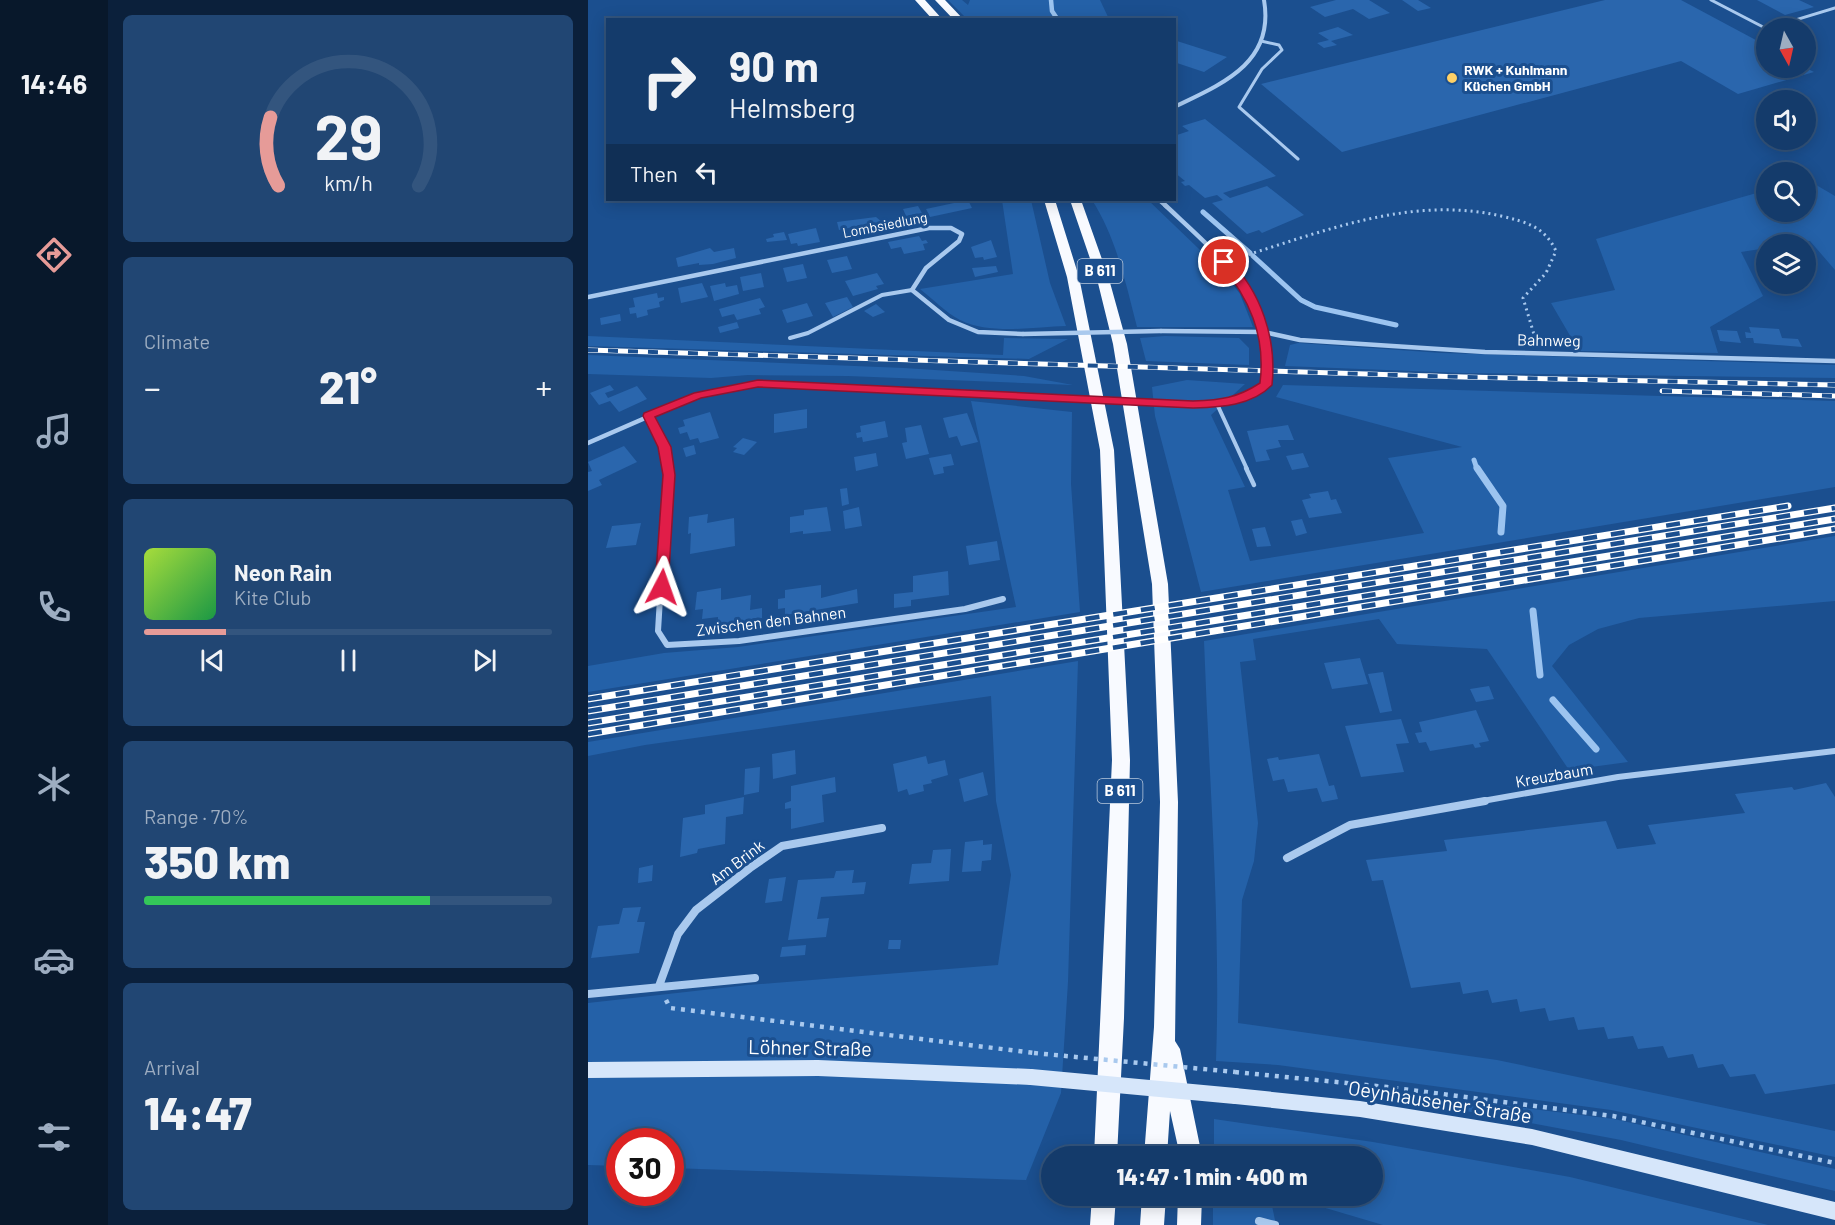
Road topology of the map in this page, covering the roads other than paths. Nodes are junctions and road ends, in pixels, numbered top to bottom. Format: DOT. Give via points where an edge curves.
graph roads {
  1 [pos="920,0"];
  2 [pos="940,0"];
  3 [pos="1264,0"];
  4 [pos="1711,0"];
  5 [pos="1835,8"];
  6 [pos="937,18"];
  7 [pos="958,18"];
  8 [pos="1803,18"];
  9 [pos="1756,23"];
  10 [pos="1261,41"];
  11 [pos="1176,106"];
  12 [pos="1298,159"];
  13 [pos="1049,201"];
  14 [pos="1075,201"];
  15 [pos="1161,201"];
  16 [pos="912,290"];
  17 [pos="588,297"];
  18 [pos="1264,332"];
  19 [pos="790,338"];
  20 [pos="1835,361"];
  21 [pos="1217,404"];
  22 [pos="648,416"];
  23 [pos="588,443"];
  24 [pos="1254,485"];
  25 [pos="1003,599"];
  26 [pos="1835,751"];
  27 [pos="882,828"];
  28 [pos="1287,858"];
  29 [pos="755,978"];
  30 [pos="659,986"];
  31 [pos="588,994"];
  32 [pos="1165,1027"];
  33 [pos="588,1070"];
  34 [pos="1031,1077"];
  35 [pos="1107,1146"];
  36 [pos="1157,1146"];
  37 [pos="1189,1146"];
  38 [pos="1103,1206"];
  39 [pos="1153,1206"];
  40 [pos="1190,1206"];
  41 [pos="1835,1211"];
  42 [pos="1259,1221"];
  43 [pos="1102,1225"];
  44 [pos="1152,1225"];
  45 [pos="1189,1225"];
  46 [pos="1275,1225"];
  1 -- 6 [label="highway"];
  2 -- 7 [label="highway"];
  3 -- 10 [label="street" via="1268,24"];
  4 -- 9 [label="lane"];
  5 -- 8 [label="lane"];
  10 -- 11 [label="street" via="1254,54 1224,82"];
  10 -- 12 [label="lane" via="1279,45 1282,50 1262,69 1239,107"];
  13 -- 35 [label="highway, B 611" via="1073,277 1107,450 1121,760"];
  14 -- 32 [label="highway, B 611" via="1103,279 1120,344 1160,584 1169,802"];
  15 -- 18 [label="street" via="1233,270 1248,292"];
  16 -- 17 [label="street, Lombsiedlung" via="926,268 959,241 962,234 956,228 929,228"];
  16 -- 18 [label="street, bridge" via="949,321 978,332"];
  16 -- 19 [label="lane" via="882,295 808,333"];
  18 -- 20 [label="street, Bahnweg" via="1300,340 1540,353"];
  18 -- 21 [label="street" via="1266,385 1245,398"];
  21 -- 22 [label="street, bridge" via="758,384 698,395"];
  21 -- 24 [label="lane"];
  22 -- 23 [label="street"];
  22 -- 25 [label="street, Zwischen den Bahnen" via="664,447 669,475 658,631 667,645 739,641 965,609"];
  26 -- 28 [label="street, Kreuzbaum" via="1618,777 1350,825"];
  27 -- 30 [label="street, Am Brink" via="782,846 750,868 696,910 678,934"];
  29 -- 30 [label="street"];
  30 -- 31 [label="street"];
  32 -- 36 [label="highway, B 611"];
  32 -- 37 [label="highway, B 611"];
  33 -- 34 [label="main road, Löhner Straße" via="818,1068"];
  34 -- 41 [label="main road, Oeynhausener Straße, bridge" via="1359,1109 1532,1137"];
  38 -- 43 [label="highway"];
  39 -- 44 [label="highway"];
  40 -- 45 [label="highway"];
  42 -- 46 [label="street"];
}
